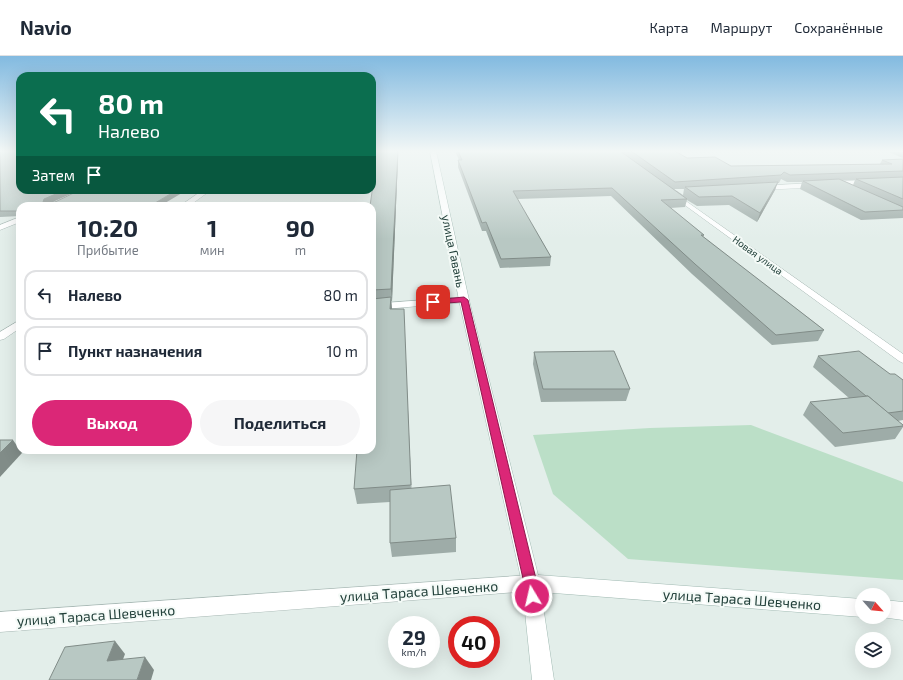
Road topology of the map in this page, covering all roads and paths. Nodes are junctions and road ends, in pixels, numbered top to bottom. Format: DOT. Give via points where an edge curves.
graph roads {
  1 [pos="439,180"];
  2 [pos="903,181"];
  3 [pos="836,183"];
  4 [pos="751,188"];
  5 [pos="849,189"];
  6 [pos="673,192"];
  7 [pos="202,194"];
  8 [pos="190,202"];
  9 [pos="16,221"];
  10 [pos="0,228"];
  11 [pos="464,300"];
  12 [pos="376,307"];
  13 [pos="16,326"];
  14 [pos="16,336"];
  15 [pos="0,337"];
  16 [pos="903,359"];
  17 [pos="530,583"];
  18 [pos="855,607"];
  19 [pos="891,610"];
  20 [pos="903,611"];
  21 [pos="0,622"];
  22 [pos="543,680"];
  1 -- 11 [label="street, улица Гавань"];
  2 -- 3 [label="street"];
  3 -- 4 [label="street"];
  3 -- 5 [label="street"];
  6 -- 16 [label="street, Новая улица"];
  7 -- 8 [label="street"];
  9 -- 10 [label="street"];
  11 -- 12 [label="street"];
  11 -- 17 [label="street, улица Гавань"];
  13 -- 15 [label="street"];
  14 -- 15 [label="street"];
  17 -- 18 [label="street, улица Тараса Шевченко"];
  17 -- 21 [label="street, улица Тараса Шевченко"];
  17 -- 22 [label="street, улица Гавань"];
  19 -- 20 [label="street"];
}
